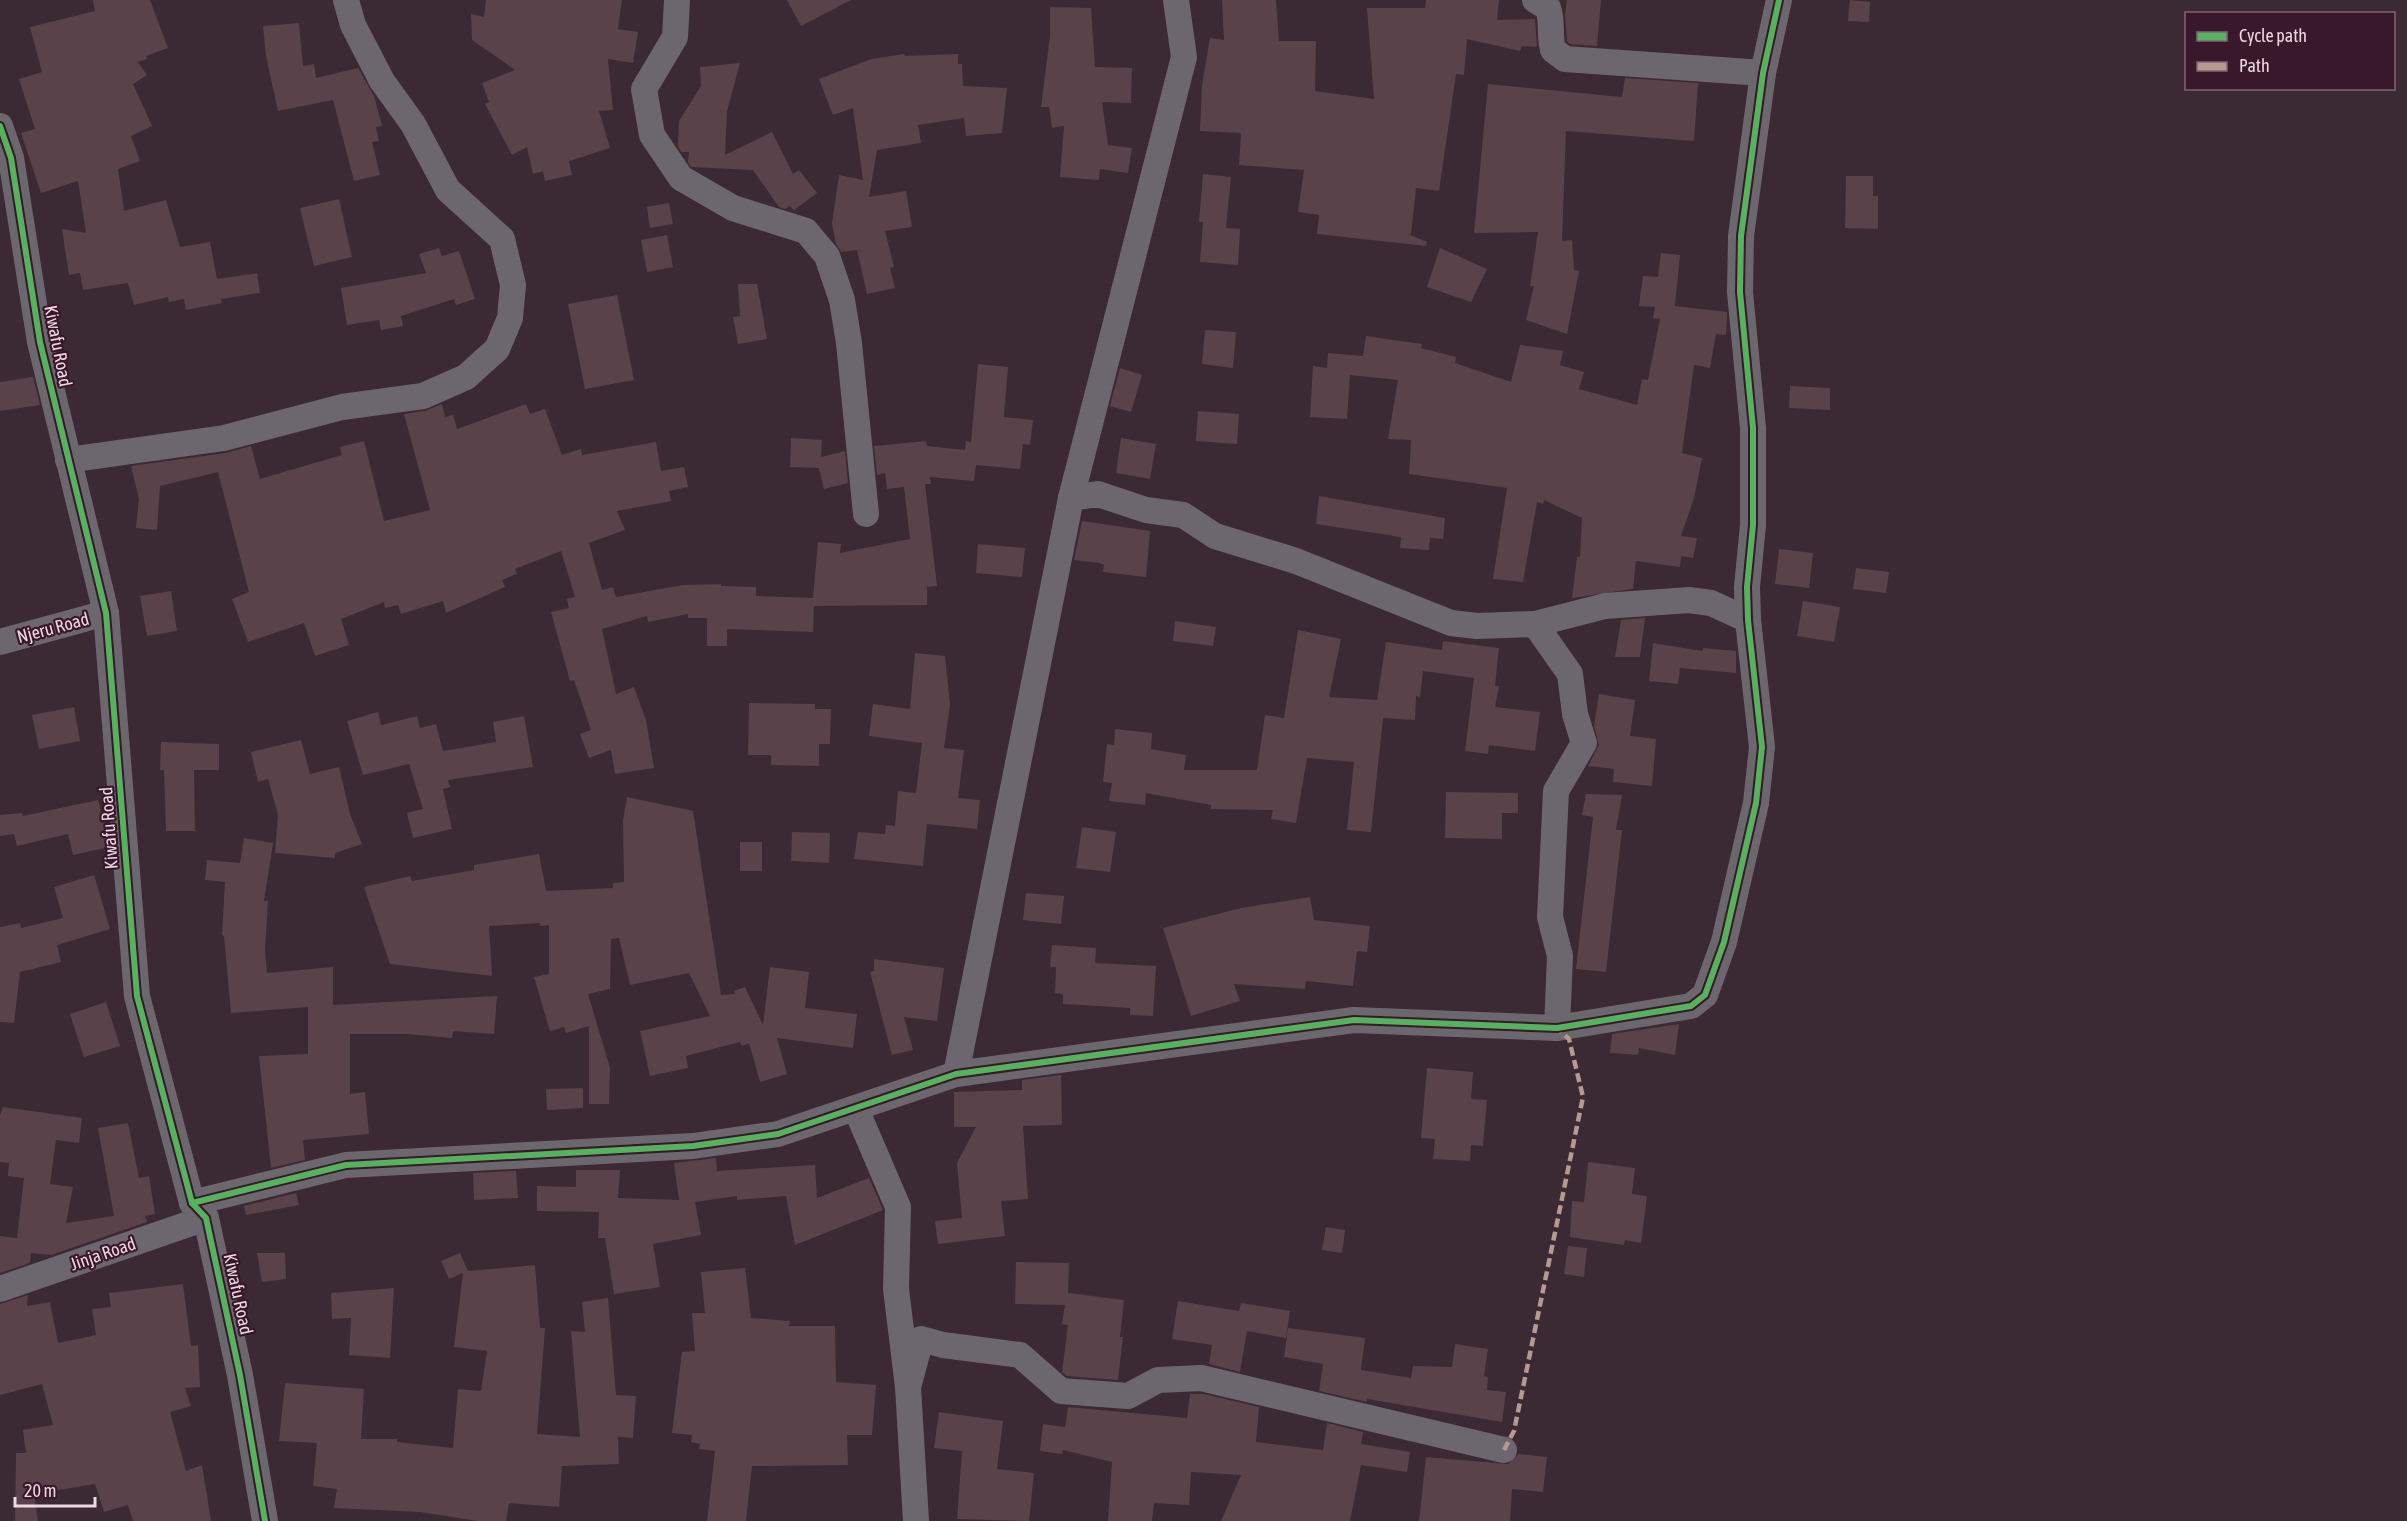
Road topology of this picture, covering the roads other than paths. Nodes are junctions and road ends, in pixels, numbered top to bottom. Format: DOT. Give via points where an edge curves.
graph roads {
  1 [pos="346,0"];
  2 [pos="676,0"];
  3 [pos="1176,0"];
  4 [pos="1535,0"];
  5 [pos="1779,0"];
  6 [pos="1763,73"];
  7 [pos="0,126"];
  8 [pos="68,460"];
  9 [pos="1071,498"];
  10 [pos="866,514"];
  11 [pos="106,613"];
  12 [pos="1748,620"];
  13 [pos="1535,624"];
  14 [pos="0,642"];
  15 [pos="1557,1028"];
  16 [pos="956,1074"];
  17 [pos="856,1109"];
  18 [pos="199,1211"];
  19 [pos="0,1289"];
  20 [pos="908,1387"];
  21 [pos="1504,1450"];
  22 [pos="265,1521"];
  23 [pos="916,1521"];
  1 -- 8 [label="street" via="353,25 382,81 413,124 448,190 502,238 513,285 510,318 496,350 466,377 423,396 342,407 224,438"];
  2 -- 10 [label="street" via="675,37 644,89 652,135 681,178 733,208 806,231 827,256 842,300 849,342"];
  3 -- 9 [label="street" via="1184,57"];
  4 -- 6 [label="street" via="1548,8 1553,50 1565,59"];
  5 -- 6 [label="street, Jinja Road"];
  6 -- 12 [label="street, Jinja Road" via="1741,236 1740,292 1753,428"];
  7 -- 8 [label="street, Kiwafu Road" via="11,158 40,342"];
  8 -- 11 [label="street, Kiwafu Road"];
  9 -- 13 [label="street" via="1098,494 1146,510 1184,515 1215,536 1296,561 1451,623"];
  9 -- 16 [label="street"];
  11 -- 14 [label="street, Njeru Road"];
  11 -- 18 [label="street, Kiwafu Road" via="137,996"];
  12 -- 13 [label="street" via="1711,603 1689,600 1605,606"];
  12 -- 15 [label="street, Jinja Road" via="1762,747 1756,803 1724,942 1705,995 1692,1006"];
  13 -- 15 [label="street" via="1570,674 1575,714 1584,743 1556,791 1550,917 1560,956"];
  15 -- 16 [label="street, Jinja Road" via="1354,1020"];
  16 -- 17 [label="street, Jinja Road"];
  17 -- 18 [label="street, Jinja Road" via="778,1134 693,1146 346,1165"];
  17 -- 20 [label="street" via="898,1207 896,1289"];
  18 -- 19 [label="street, Jinja Road"];
  18 -- 22 [label="street, Kiwafu Road" via="240,1375"];
  20 -- 21 [label="street" via="921,1339 1020,1355 1061,1391 1128,1396 1158,1380 1201,1378"];
  20 -- 23 [label="street"];
}
